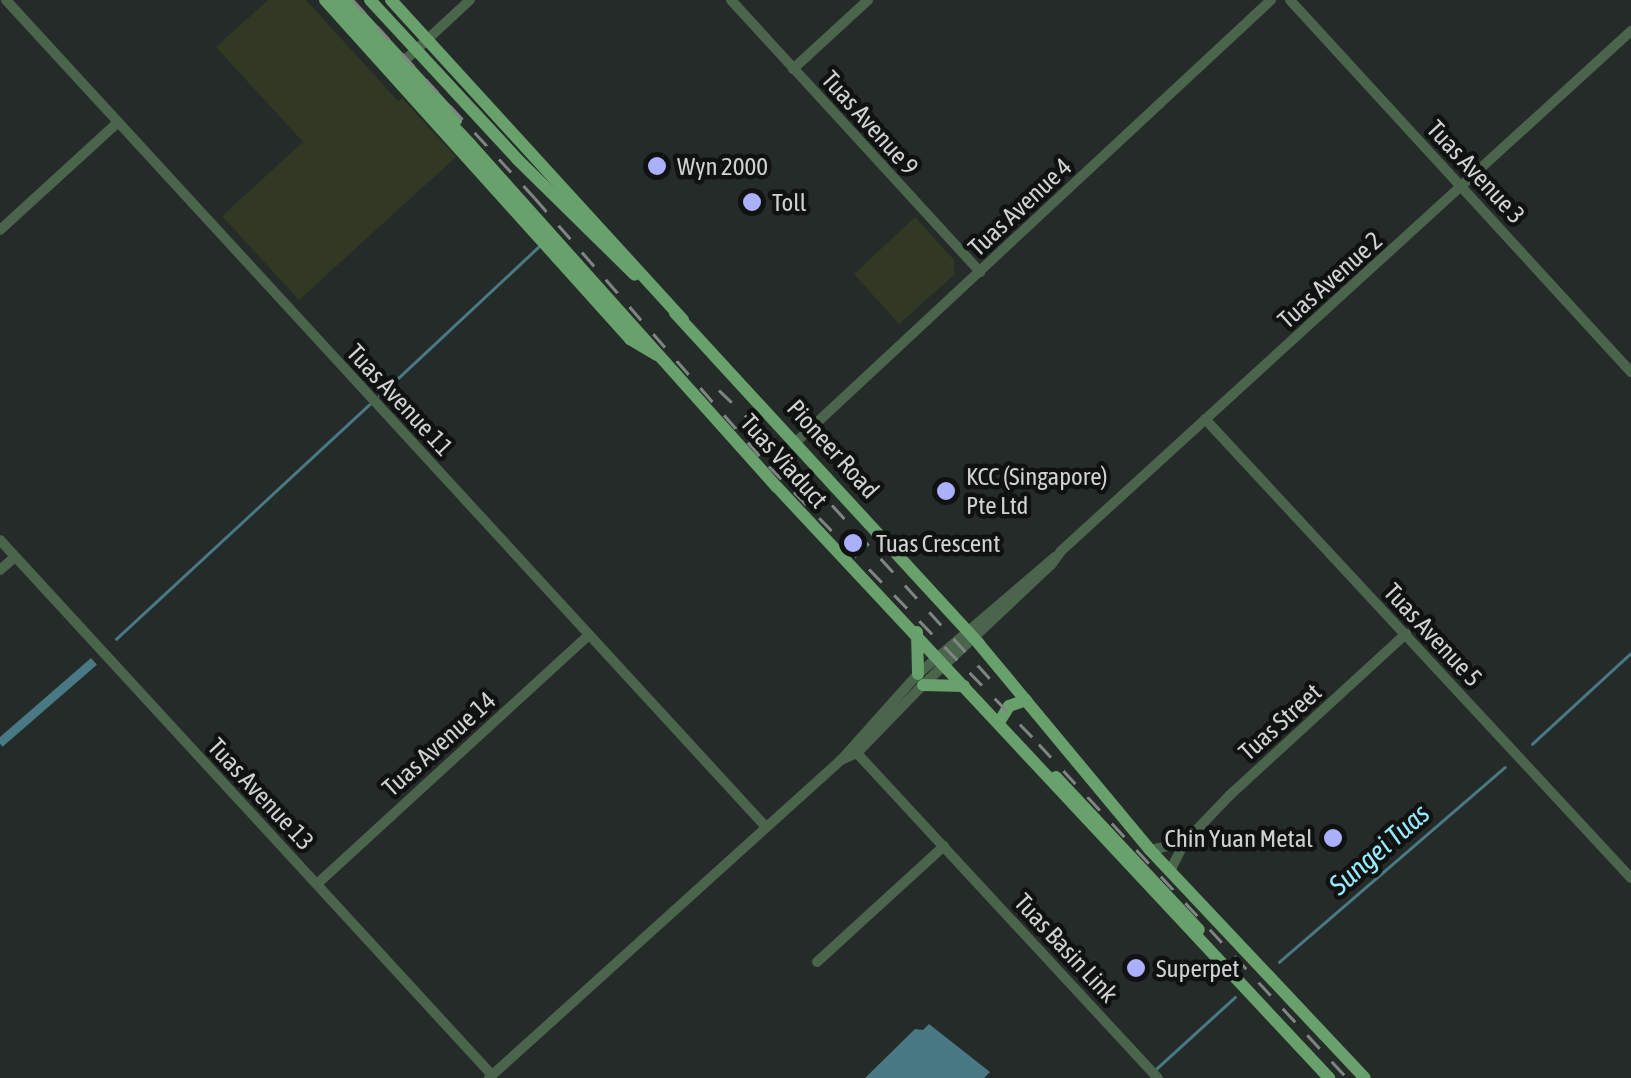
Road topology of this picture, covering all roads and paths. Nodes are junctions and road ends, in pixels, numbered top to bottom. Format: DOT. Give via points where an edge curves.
graph roads {
  1 [pos="6,0"];
  2 [pos="346,0"];
  3 [pos="370,0"];
  4 [pos="391,0"];
  5 [pos="470,0"];
  6 [pos="731,0"];
  7 [pos="868,0"];
  8 [pos="1271,0"];
  9 [pos="1290,0"];
  10 [pos="331,4"];
  11 [pos="1631,31"];
  12 [pos="416,50"];
  13 [pos="403,62"];
  14 [pos="794,69"];
  15 [pos="118,122"];
  16 [pos="1464,186"];
  17 [pos="0,230"];
  18 [pos="980,272"];
  19 [pos="683,320"];
  20 [pos="1631,372"];
  21 [pos="1205,420"];
  22 [pos="796,442"];
  23 [pos="0,540"];
  24 [pos="15,557"];
  25 [pos="0,570"];
  26 [pos="916,632"];
  27 [pos="589,634"];
  28 [pos="970,634"];
  29 [pos="1406,634"];
  30 [pos="943,659"];
  31 [pos="920,679"];
  32 [pos="971,688"];
  33 [pos="1026,700"];
  34 [pos="1001,719"];
  35 [pos="854,749"];
  36 [pos="765,826"];
  37 [pos="1184,842"];
  38 [pos="944,846"];
  39 [pos="1150,850"];
  40 [pos="1170,871"];
  41 [pos="1631,878"];
  42 [pos="317,884"];
  43 [pos="817,962"];
  44 [pos="491,1077"];
  45 [pos="1158,1078"];
  46 [pos="1332,1078"];
  47 [pos="1366,1078"];
  1 -- 15 [label="street, Tuas Avenue 11"];
  2 -- 13 [label="main road"];
  3 -- 12 [label="main road, Pioneer Road"];
  4 -- 19 [label="main road, bridge"];
  5 -- 12 [label="street"];
  6 -- 14 [label="street, Tuas Avenue 9"];
  7 -- 14 [label="street"];
  8 -- 18 [label="street, Tuas Avenue 4"];
  9 -- 16 [label="street, Tuas Avenue 3"];
  10 -- 46 [label="main road, Tuas Viaduct, bridge"];
  11 -- 16 [label="street, Tuas Avenue 2"];
  12 -- 13 [label="street"];
  12 -- 19 [label="main road, Pioneer Road" via="517,160"];
  13 -- 26 [label="main road"];
  14 -- 18 [label="street, Tuas Avenue 9"];
  15 -- 17 [label="street"];
  15 -- 27 [label="street, Tuas Avenue 11"];
  16 -- 20 [label="street, Tuas Avenue 3"];
  16 -- 21 [label="street, Tuas Avenue 2"];
  18 -- 22 [label="street, Tuas Avenue 4"];
  19 -- 22 [label="main road, Pioneer Road"];
  21 -- 28 [label="street, Tuas Avenue 2"];
  21 -- 29 [label="street, Tuas Avenue 5"];
  22 -- 28 [label="main road, Pioneer Road"];
  23 -- 24 [label="street, Tuas Avenue 13"];
  24 -- 25 [label="street"];
  24 -- 42 [label="street, Tuas Avenue 13"];
  26 -- 30 [label="main road"];
  26 -- 31 [label="main road"];
  27 -- 36 [label="street, Tuas Avenue 11"];
  27 -- 42 [label="street, Tuas Avenue 14"];
  28 -- 30 [label="street"];
  28 -- 33 [label="main road, Pioneer Road"];
  29 -- 37 [label="street, Tuas Street"];
  29 -- 41 [label="street, Tuas Avenue 5"];
  30 -- 31 [label="street"];
  30 -- 32 [label="main road"];
  31 -- 32 [label="main road"];
  31 -- 35 [label="street"];
  32 -- 34 [label="main road"];
  33 -- 34 [label="main road" via="1009,706"];
  33 -- 39 [label="main road, Pioneer Road"];
  34 -- 46 [label="main road"];
  35 -- 36 [label="street"];
  35 -- 38 [label="street, Tuas Basin Link"];
  36 -- 44 [label="street"];
  37 -- 39 [label="street"];
  37 -- 40 [label="street, Tuas Street"];
  38 -- 43 [label="street"];
  38 -- 45 [label="street, Tuas Basin Link"];
  39 -- 40 [label="main road, Pioneer Road"];
  40 -- 47 [label="main road, Pioneer Road"];
  42 -- 44 [label="street, Tuas Avenue 13"];
}
